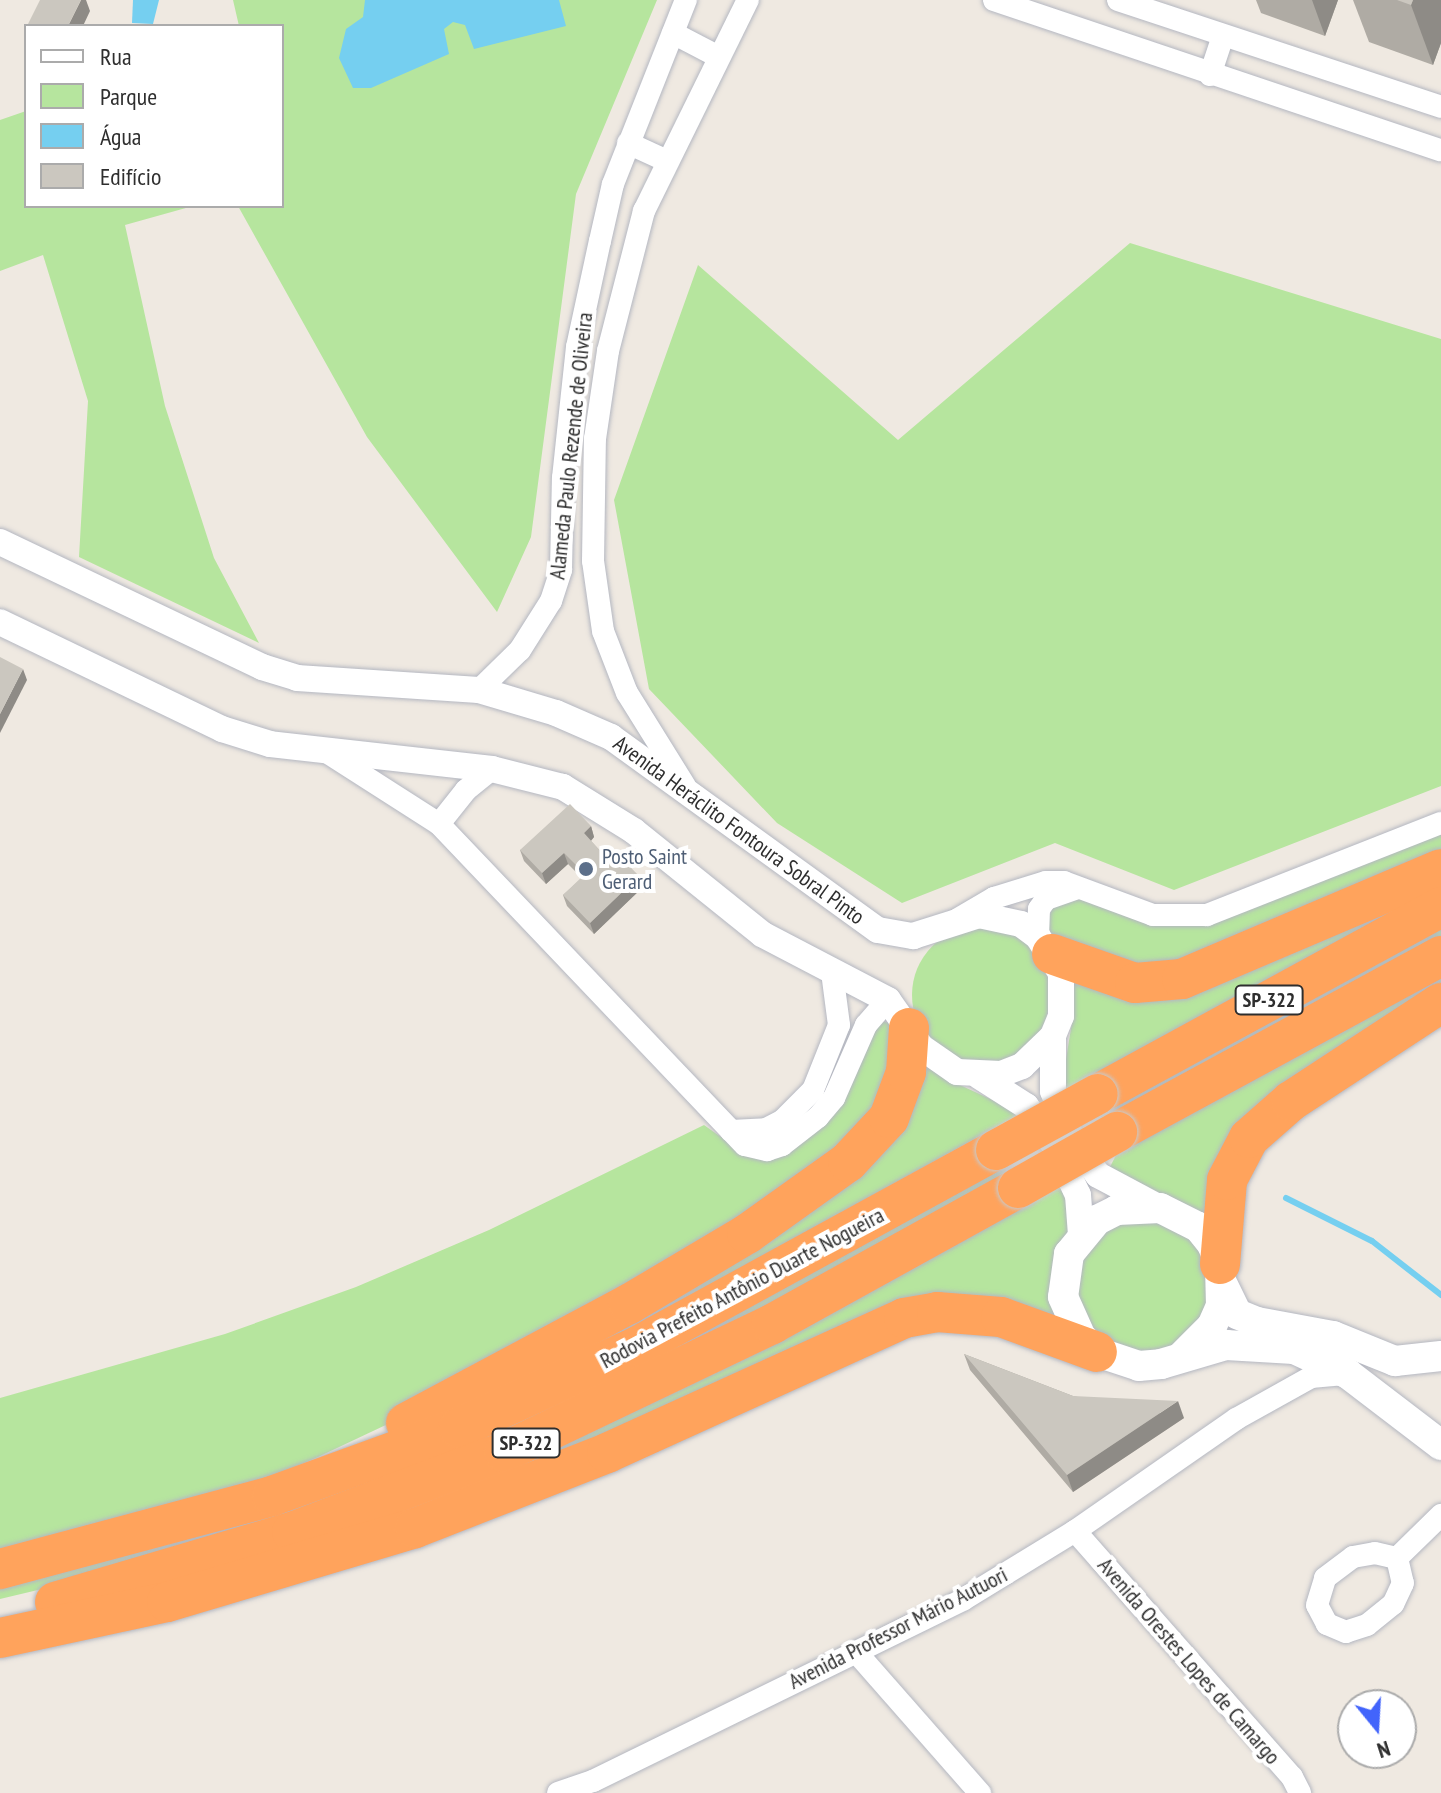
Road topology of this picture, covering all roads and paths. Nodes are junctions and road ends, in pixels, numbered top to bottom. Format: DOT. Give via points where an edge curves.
graph roads {
  1 [pos="686,0"];
  2 [pos="748,0"];
  3 [pos="994,0"];
  4 [pos="1118,0"];
  5 [pos="673,33"];
  6 [pos="1223,36"];
  7 [pos="717,56"];
  8 [pos="1210,75"];
  9 [pos="1441,107"];
  10 [pos="628,143"];
  11 [pos="1441,150"];
  12 [pos="665,160"];
  13 [pos="0,542"];
  14 [pos="0,622"];
  15 [pos="479,690"];
  16 [pos="328,753"];
  17 [pos="492,769"];
  18 [pos="685,787"];
  19 [pos="1441,823"];
  20 [pos="439,824"];
  21 [pos="1441,869"];
  22 [pos="1081,888"];
  23 [pos="1441,907"];
  24 [pos="948,925"];
  25 [pos="1045,945"];
  26 [pos="1441,956"];
  27 [pos="832,972"];
  28 [pos="1441,1003"];
  29 [pos="901,1016"];
  30 [pos="1053,1036"];
  31 [pos="979,1076"];
  32 [pos="731,1131"];
  33 [pos="1160,1208"];
  34 [pos="1081,1235"];
  35 [pos="1222,1274"];
  36 [pos="1097,1352"];
  37 [pos="1182,1356"];
  38 [pos="1441,1356"];
  39 [pos="1348,1374"];
  40 [pos="1441,1445"];
  41 [pos="1441,1515"];
  42 [pos="1075,1531"];
  43 [pos="131,1538"];
  44 [pos="1397,1558"];
  45 [pos="0,1569"];
  46 [pos="0,1614"];
  47 [pos="0,1638"];
  48 [pos="856,1652"];
  49 [pos="558,1793"];
  50 [pos="980,1793"];
  51 [pos="1300,1793"];
  1 -- 5 [label="street, Alameda Paulo Rezende de Oliveira"];
  2 -- 7 [label="street, Alameda Paulo Rezende de Oliveira"];
  3 -- 8 [label="street"];
  4 -- 6 [label="street"];
  5 -- 7 [label="street"];
  5 -- 10 [label="street, Alameda Paulo Rezende de Oliveira"];
  6 -- 8 [label="street"];
  6 -- 9 [label="street"];
  7 -- 12 [label="street, Alameda Paulo Rezende de Oliveira"];
  8 -- 11 [label="street"];
  10 -- 12 [label="street"];
  10 -- 15 [label="street, Alameda Paulo Rezende de Oliveira" via="613,184 577,347 563,478 561,570 551,601 520,650"];
  12 -- 18 [label="street, Alameda Paulo Rezende de Oliveira" via="636,238 608,351 595,439 593,561 603,631 627,693"];
  13 -- 15 [label="street, Avenida Heráclito Fontoura Sobral Pinto" via="262,667 297,678"];
  14 -- 16 [label="street" via="222,729 270,744"];
  15 -- 18 [label="street, Avenida Heráclito Fontoura Sobral Pinto" via="556,713 611,737"];
  16 -- 17 [label="street"];
  16 -- 20 [label="street"];
  17 -- 20 [label="street" via="466,790"];
  17 -- 27 [label="street" via="563,787 634,831 762,934"];
  18 -- 24 [label="street, Avenida Heráclito Fontoura Sobral Pinto" via="878,930 913,936"];
  19 -- 22 [label="street" via="1185,919 1153,915"];
  20 -- 32 [label="street"];
  21 -- 25 [label="highway" via="1182,979 1135,983"];
  22 -- 24 [label="street" via="1055,882 1018,889"];
  22 -- 25 [label="street" via="1046,899 1039,909"];
  23 -- 43 [label="highway, Rodovia Prefeito Antônio Duarte Nogueira / SP-322, bridge" via="567,1381 357,1468"];
  24 -- 25 [label="street, Avenida Heráclito Fontoura Sobral Pinto" via="1000,917"];
  25 -- 30 [label="street" via="1064,994"];
  26 -- 46 [label="highway, Rodovia Prefeito Antônio Duarte Nogueira / SP-322, bridge" via="772,1324 504,1452 292,1532"];
  27 -- 29 [label="street"];
  27 -- 32 [label="street" via="839,1025 813,1090 782,1121 766,1129"];
  28 -- 35 [label="highway" via="1291,1101 1249,1138 1227,1180"];
  29 -- 31 [label="street" via="937,1062"];
  29 -- 32 [label="street" via="866,1025 834,1098 802,1132 767,1150 745,1145"];
  29 -- 43 [label="highway" via="906,1072 875,1139 747,1234 590,1326 389,1432"];
  30 -- 31 [label="street" via="1022,1066"];
  30 -- 33 [label="street" via="1053,1091 1073,1142 1098,1175"];
  31 -- 34 [label="street" via="1026,1106 1054,1145 1078,1195"];
  33 -- 34 [label="main road" via="1117,1210"];
  33 -- 35 [label="main road" via="1198,1227"];
  34 -- 36 [label="main road" via="1069,1254 1063,1297 1081,1337"];
  35 -- 37 [label="main road" via="1212,1326"];
  35 -- 38 [label="main road" via="1231,1305 1246,1319 1333,1336 1395,1361"];
  36 -- 37 [label="main road" via="1139,1366"];
  36 -- 47 [label="highway" via="1001,1317 937,1312 904,1318 607,1453 415,1528 167,1602"];
  37 -- 39 [label="main road" via="1226,1345 1262,1344 1294,1349"];
  39 -- 40 [label="main road"];
  39 -- 42 [label="street, Avenida Professor Mário Autuori" via="1311,1377 1288,1388"];
  41 -- 44 [label="street"];
  42 -- 48 [label="street, Avenida Professor Mário Autuori" via="964,1599"];
  42 -- 51 [label="street, Avenida Orestes Lopes de Camargo" via="1292,1777"];
  43 -- 45 [label="highway, Rodovia Prefeito Antônio Duarte Nogueira / SP-322"];
  48 -- 49 [label="street, Avenida Professor Mário Autuori" via="593,1781"];
  48 -- 50 [label="street"];
}
